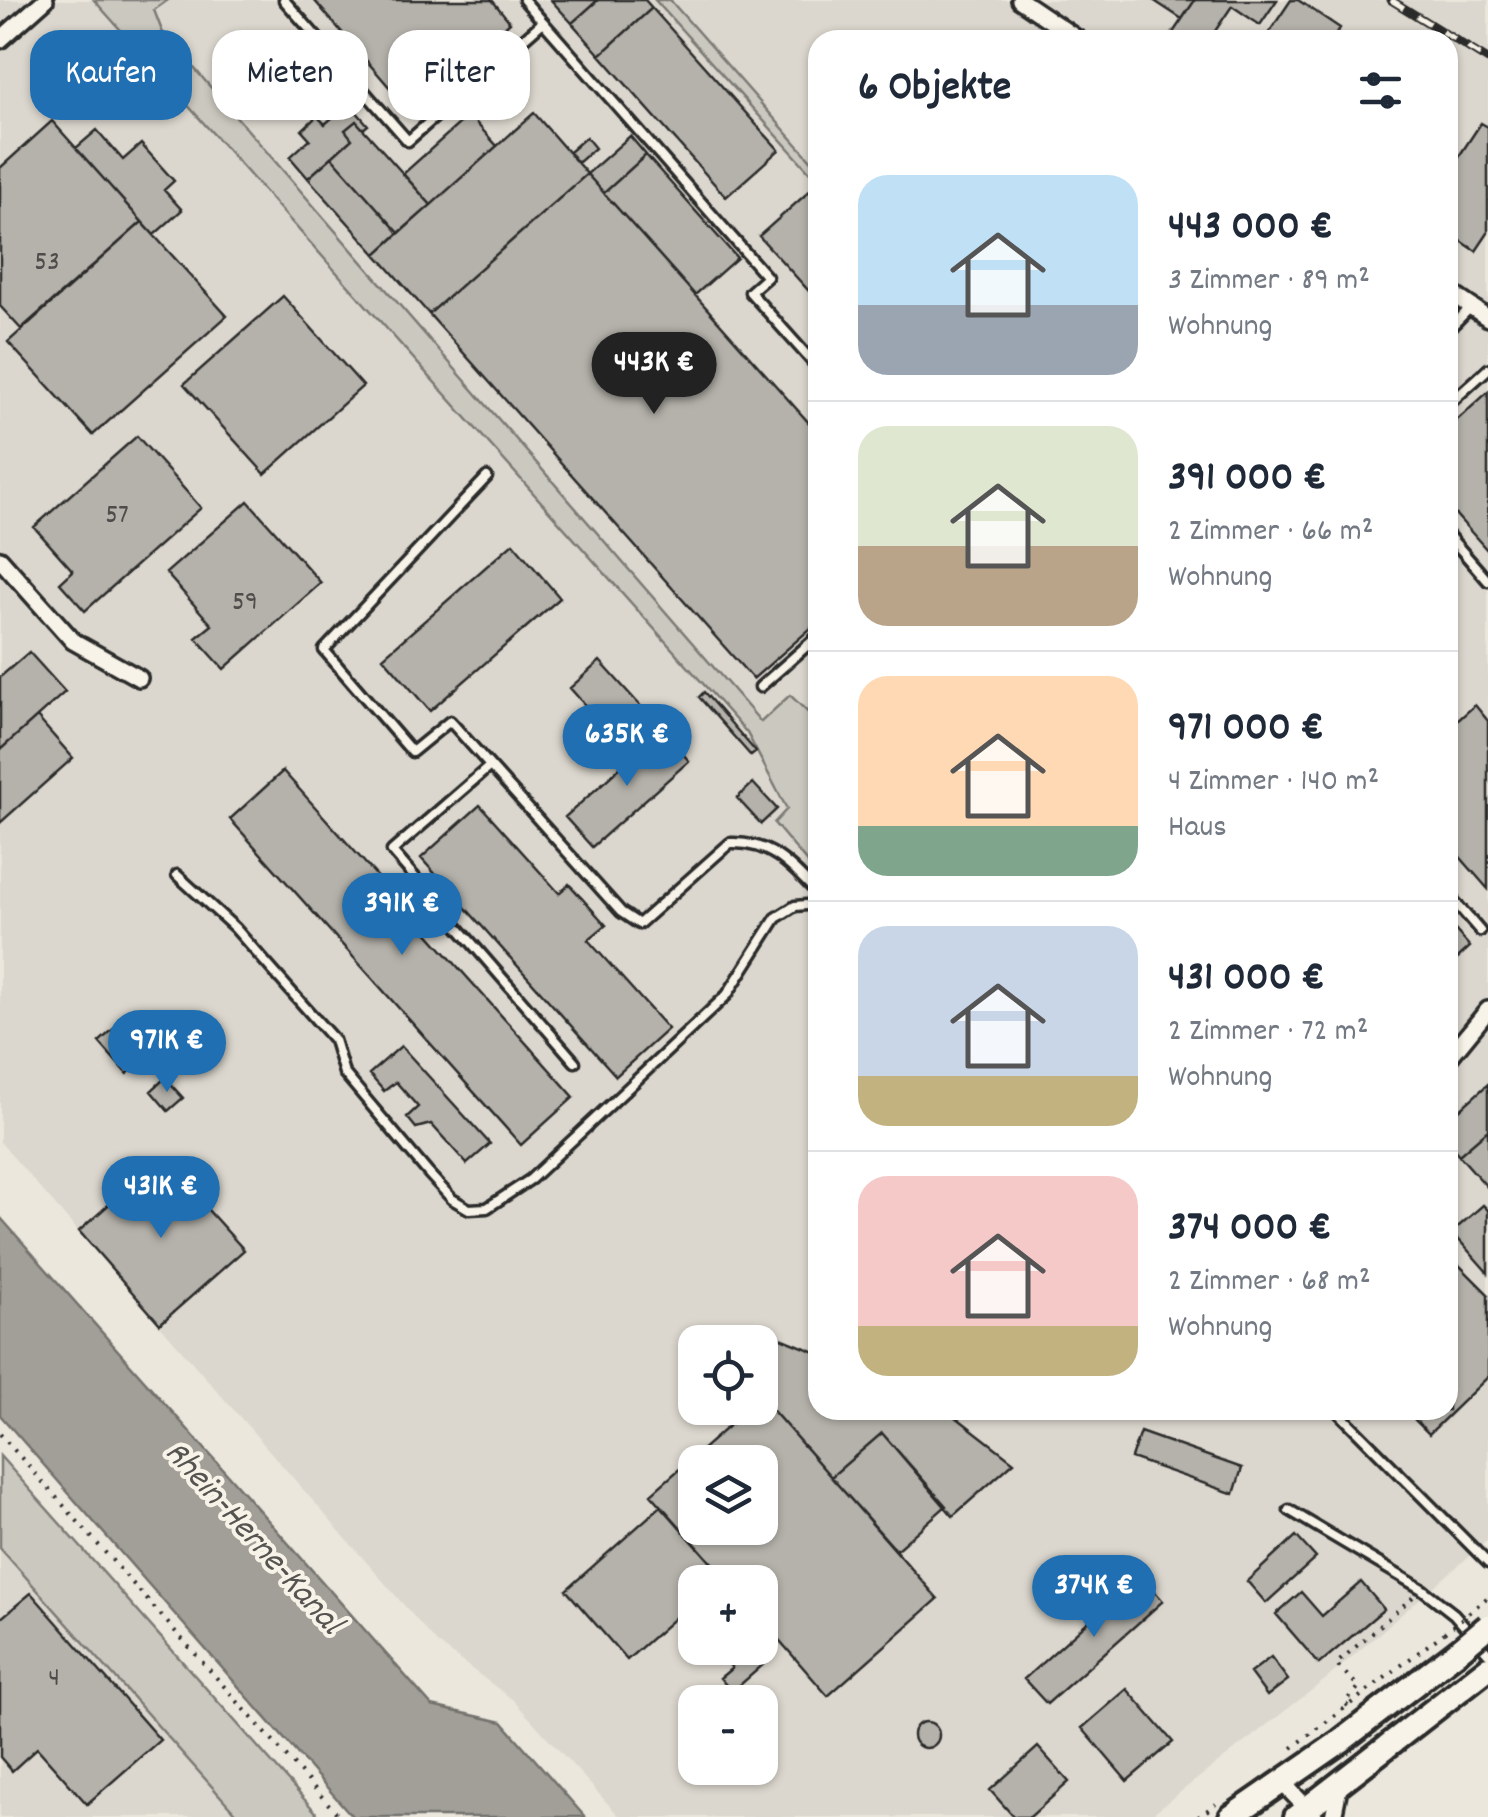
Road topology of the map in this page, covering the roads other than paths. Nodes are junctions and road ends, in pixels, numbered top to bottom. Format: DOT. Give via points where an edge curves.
graph roads {
  1 [pos="45,0"];
  2 [pos="284,0"];
  3 [pos="524,0"];
  4 [pos="1020,0"];
  5 [pos="543,22"];
  6 [pos="1064,30"];
  7 [pos="0,40"];
  8 [pos="1458,298"];
  9 [pos="1472,307"];
  10 [pos="1488,318"];
  11 [pos="1458,320"];
  12 [pos="808,357"];
  13 [pos="1488,369"];
  14 [pos="1458,396"];
  15 [pos="487,478"];
  16 [pos="1458,546"];
  17 [pos="0,558"];
  18 [pos="1488,580"];
  19 [pos="808,645"];
  20 [pos="138,678"];
  21 [pos="760,687"];
  22 [pos="490,766"];
  23 [pos="177,876"];
  24 [pos="808,885"];
  25 [pos="808,905"];
  26 [pos="1458,906"];
  27 [pos="1480,931"];
  28 [pos="1488,1010"];
  29 [pos="1458,1047"];
  30 [pos="576,1062"];
  31 [pos="1346,1420"];
  32 [pos="1289,1510"];
  33 [pos="1488,1563"];
  34 [pos="1488,1626"];
  35 [pos="1488,1653"];
  36 [pos="1483,1672"];
  37 [pos="1280,1781"];
  38 [pos="1340,1782"];
  39 [pos="1229,1806"];
  40 [pos="1303,1815"];
  41 [pos="1333,1817"];
  1 -- 7 [label="street" via="19,14"];
  2 -- 5 [label="lane" via="408,141"];
  3 -- 5 [label="lane"];
  4 -- 6 [label="street"];
  5 -- 12 [label="lane" via="767,277 750,292"];
  8 -- 9 [label="street"];
  9 -- 10 [label="street"];
  9 -- 11 [label="lane"];
  13 -- 14 [label="lane"];
  15 -- 22 [label="lane" via="324,650 412,752 450,721"];
  16 -- 18 [label="lane"];
  17 -- 20 [label="street" via="73,642"];
  19 -- 21 [label="lane"];
  22 -- 24 [label="lane" via="639,924 730,843 773,852"];
  22 -- 30 [label="lane" via="392,851"];
  23 -- 25 [label="lane" via="234,928 334,1040 344,1073 452,1199 469,1209 487,1208 532,1179 727,996 776,918"];
  26 -- 27 [label="lane"];
  28 -- 29 [label="street"];
  31 -- 33 [label="lane"];
  32 -- 35 [label="lane" via="1422,1589"];
  34 -- 37 [label="main road, bridge" via="1451,1642 1342,1741"];
  36 -- 38 [label="main road"];
  37 -- 39 [label="main road"];
  37 -- 40 [label="street"];
  38 -- 40 [label="main road"];
  38 -- 41 [label="street"];
}
